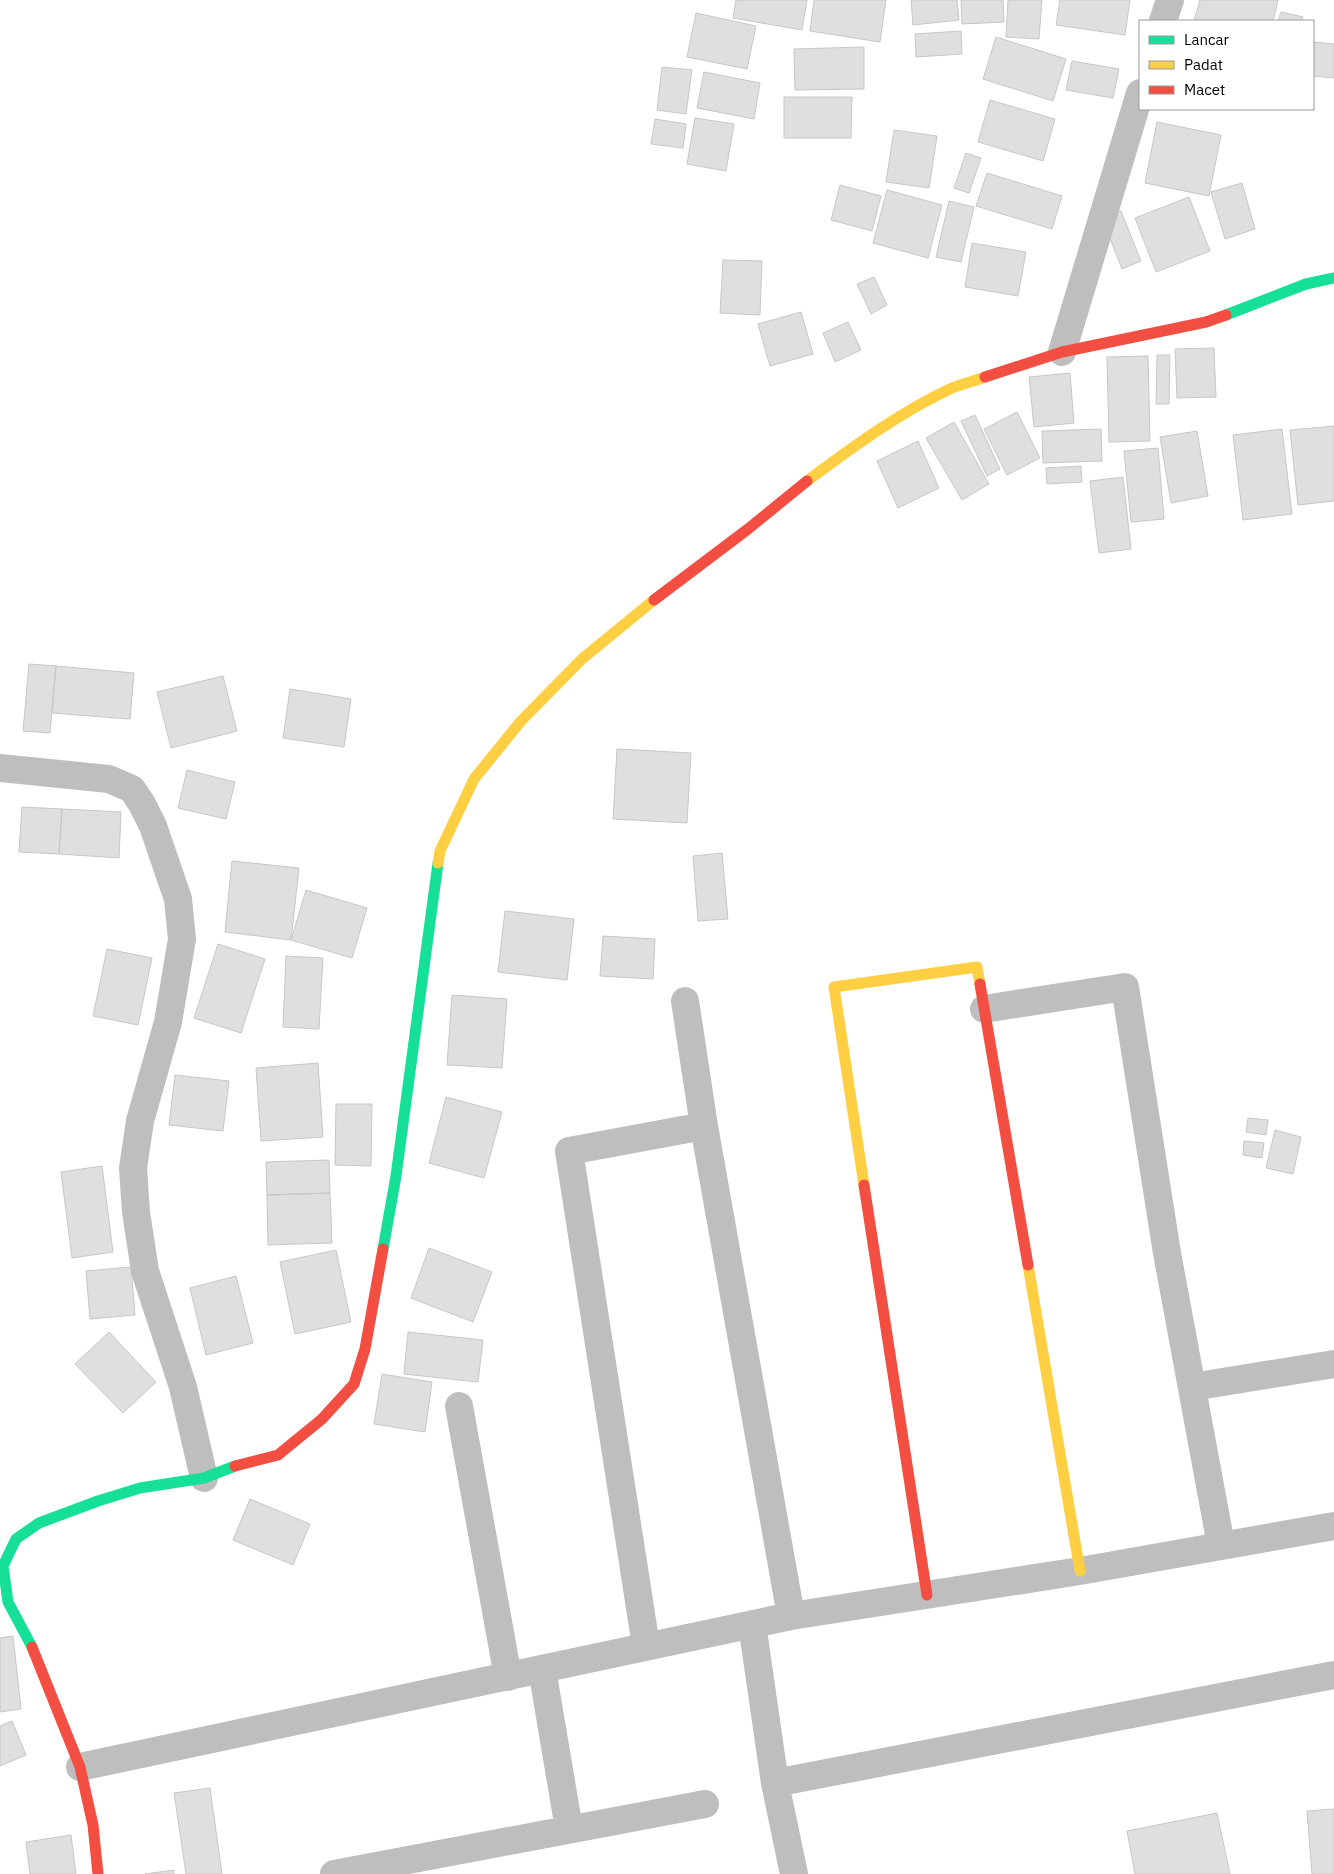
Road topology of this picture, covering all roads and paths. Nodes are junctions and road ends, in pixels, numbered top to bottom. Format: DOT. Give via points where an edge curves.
graph roads {
  1 [pos="1170,0"];
  2 [pos="1163,20"];
  3 [pos="1139,96"];
  4 [pos="1334,278"];
  5 [pos="1062,352"];
  6 [pos="0,768"];
  7 [pos="686,1000"];
  8 [pos="984,1009"];
  9 [pos="704,1126"];
  10 [pos="1334,1364"];
  11 [pos="1192,1386"];
  12 [pos="459,1406"];
  13 [pos="204,1478"];
  14 [pos="1334,1526"];
  15 [pos="1222,1545"];
  16 [pos="1080,1571"];
  17 [pos="927,1595"];
  18 [pos="791,1616"];
  19 [pos="752,1624"];
  20 [pos="646,1646"];
  21 [pos="542,1669"];
  22 [pos="1334,1675"];
  23 [pos="508,1677"];
  24 [pos="80,1767"];
  25 [pos="776,1783"];
  26 [pos="705,1804"];
  27 [pos="569,1829"];
  28 [pos="435,1864"];
  29 [pos="98,1874"];
  30 [pos="334,1874"];
  31 [pos="794,1874"];
  1 -- 2 [label="street"];
  3 -- 5 [label="street"];
  4 -- 5 [label="street" via="1306,284 1206,322"];
  5 -- 13 [label="street" via="952,388 863,440 582,659 521,721 474,778 440,851 396,1176 365,1349 354,1384 322,1419 278,1456 224,1469"];
  6 -- 13 [label="street" via="109,779 132,789 153,826 178,900 181,948 168,1022 140,1121 133,1168 145,1271 183,1386"];
  7 -- 9 [label="street"];
  8 -- 11 [label="street" via="1125,987 1166,1253"];
  8 -- 16 [label="street"];
  8 -- 17 [label="street" via="977,967 834,987"];
  9 -- 18 [label="street"];
  9 -- 20 [label="street" via="569,1151"];
  10 -- 11 [label="street"];
  11 -- 15 [label="street"];
  12 -- 23 [label="street"];
  13 -- 24 [label="street" via="140,1488 39,1523 16,1539 3,1566 8,1602 30,1644"];
  14 -- 15 [label="street"];
  15 -- 16 [label="street"];
  16 -- 17 [label="street"];
  17 -- 18 [label="street"];
  18 -- 19 [label="street"];
  19 -- 20 [label="street"];
  19 -- 25 [label="street"];
  20 -- 21 [label="street"];
  21 -- 23 [label="street"];
  21 -- 27 [label="street"];
  22 -- 25 [label="street"];
  23 -- 24 [label="street"];
  24 -- 29 [label="street" via="93,1825"];
  25 -- 31 [label="street"];
  26 -- 27 [label="street"];
  27 -- 28 [label="street"];
  28 -- 30 [label="street"];
}
